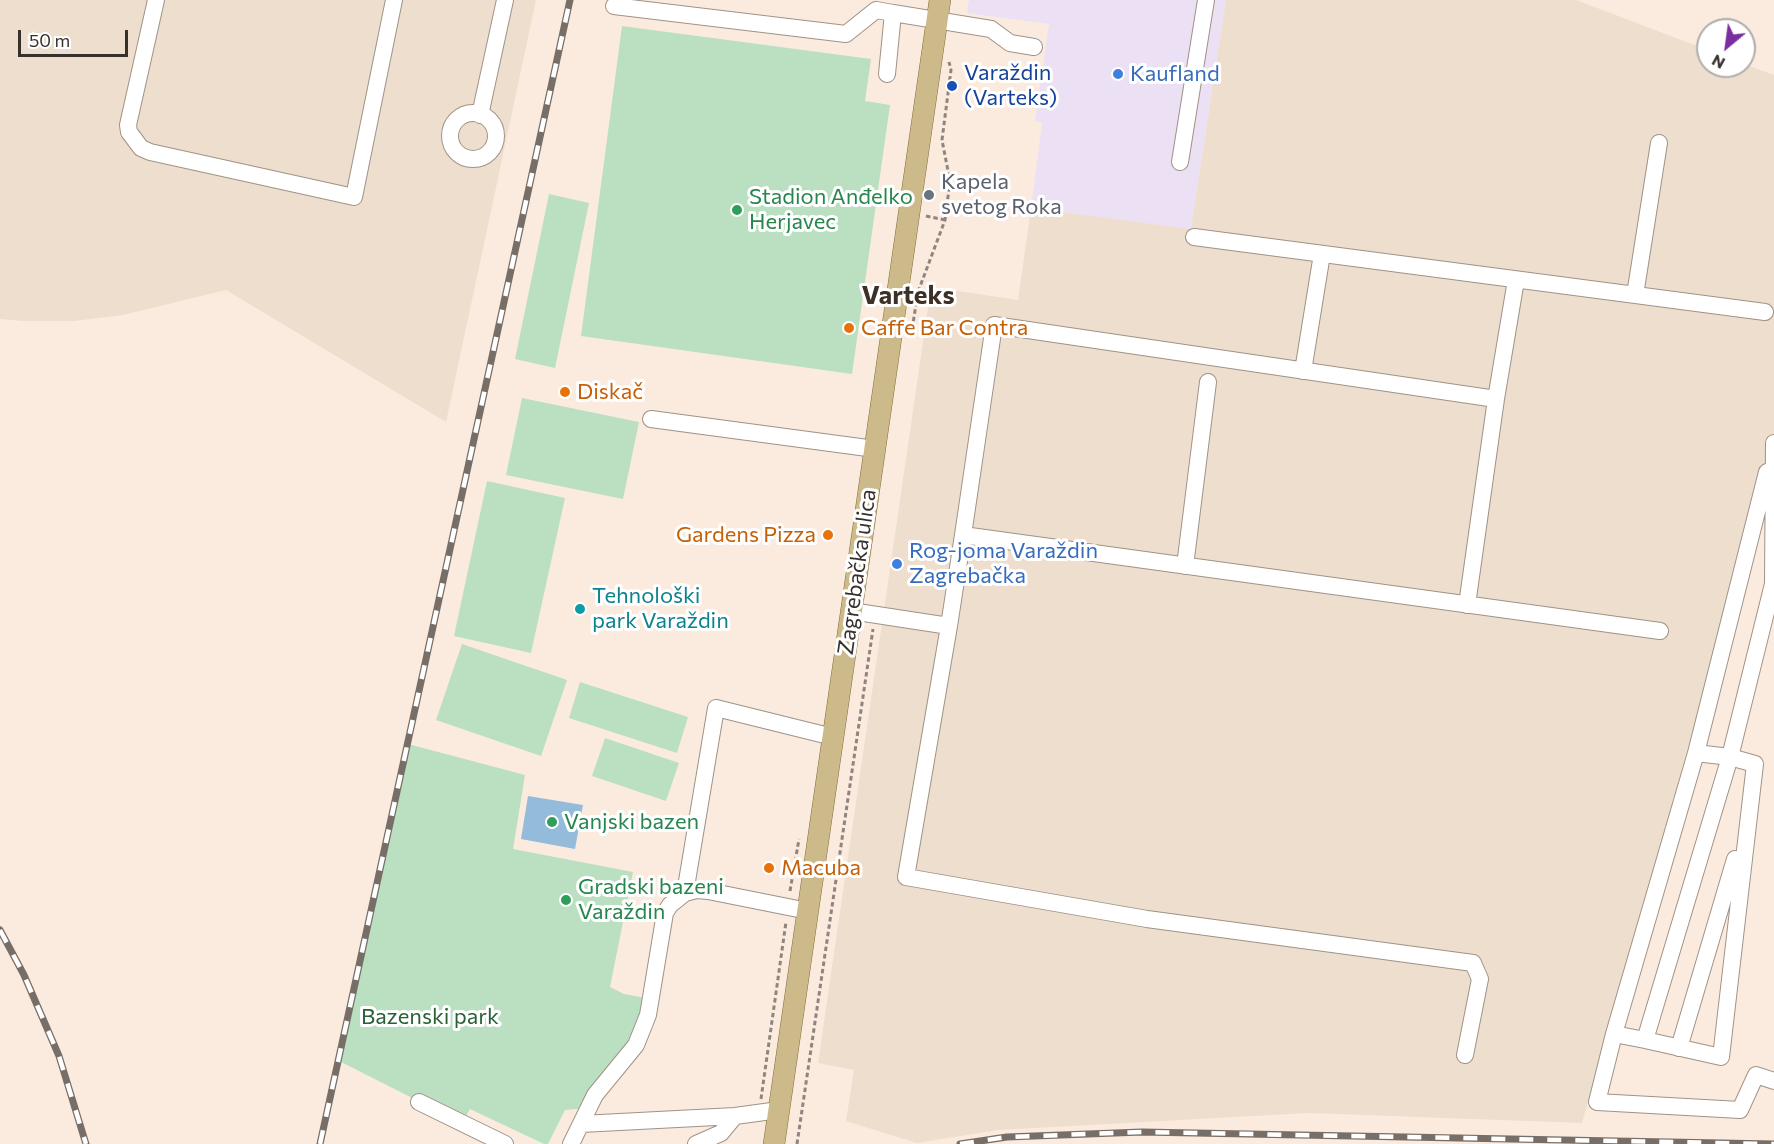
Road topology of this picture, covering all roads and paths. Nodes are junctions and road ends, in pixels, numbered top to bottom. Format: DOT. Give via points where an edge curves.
graph roads {
  1 [pos="156,0"];
  2 [pos="394,0"];
  3 [pos="505,0"];
  4 [pos="1206,0"];
  5 [pos="614,6"];
  6 [pos="938,10"];
  7 [pos="893,13"];
  8 [pos="1034,47"];
  9 [pos="886,74"];
  10 [pos="944,113"];
  11 [pos="480,115"];
  12 [pos="1659,143"];
  13 [pos="1180,162"];
  14 [pos="1194,237"];
  15 [pos="1322,254"];
  16 [pos="1516,280"];
  17 [pos="920,285"];
  18 [pos="1635,295"];
  19 [pos="1765,312"];
  20 [pos="1303,371"];
  21 [pos="1208,382"];
  22 [pos="1496,399"];
  23 [pos="651,419"];
  24 [pos="1774,444"];
  25 [pos="874,449"];
  26 [pos="963,535"];
  27 [pos="1185,566"];
  28 [pos="1467,605"];
  29 [pos="851,612"];
  30 [pos="876,615"];
  31 [pos="949,626"];
  32 [pos="1660,631"];
  33 [pos="833,737"];
  34 [pos="1696,753"];
  35 [pos="1730,757"];
  36 [pos="1749,811"];
  37 [pos="685,893"];
  38 [pos="808,911"];
  39 [pos="785,927"];
  40 [pos="1614,1034"];
  41 [pos="1645,1040"];
  42 [pos="1679,1048"];
  43 [pos="1465,1055"];
  44 [pos="1774,1081"];
  45 [pos="419,1102"];
  46 [pos="770,1104"];
  47 [pos="735,1116"];
  48 [pos="581,1124"];
  49 [pos="505,1144"];
  50 [pos="571,1144"];
  51 [pos="696,1144"];
  52 [pos="774,1144"];
  53 [pos="797,1144"];
  1 -- 2 [label="lane" via="129,125 129,132 141,148 354,197"];
  3 -- 11 [label="lane"];
  4 -- 13 [label="lane"];
  5 -- 7 [label="lane" via="846,34 876,10"];
  6 -- 7 [label="lane"];
  6 -- 8 [label="lane" via="991,29 1010,43"];
  6 -- 25 [label="main road, Zagrebačka ulica"];
  7 -- 9 [label="lane"];
  10 -- 17 [label="path" via="942,140 950,181 945,220"];
  12 -- 18 [label="lane"];
  14 -- 15 [label="lane"];
  15 -- 16 [label="lane"];
  15 -- 20 [label="lane"];
  16 -- 18 [label="lane"];
  16 -- 22 [label="lane"];
  18 -- 19 [label="lane"];
  20 -- 22 [label="lane"];
  20 -- 26 [label="lane" via="994,325"];
  21 -- 27 [label="lane"];
  22 -- 28 [label="lane"];
  23 -- 25 [label="lane"];
  24 -- 34 [label="lane"];
  24 -- 35 [label="lane" via="1773,584"];
  25 -- 29 [label="main road, Zagrebačka ulica"];
  26 -- 27 [label="lane"];
  26 -- 31 [label="lane"];
  27 -- 28 [label="lane"];
  28 -- 32 [label="lane"];
  29 -- 30 [label="lane"];
  29 -- 33 [label="main road, Zagrebačka ulica"];
  30 -- 31 [label="lane"];
  30 -- 53 [label="path"];
  31 -- 43 [label="lane" via="906,877 1147,919 1473,963 1480,979"];
  33 -- 37 [label="lane" via="716,708"];
  33 -- 38 [label="main road, Zagrebačka ulica"];
  34 -- 35 [label="lane"];
  34 -- 40 [label="lane"];
  35 -- 36 [label="lane" via="1755,765"];
  35 -- 41 [label="lane"];
  36 -- 42 [label="lane"];
  36 -- 42 [label="lane" via="1721,1057"];
  37 -- 38 [label="lane" via="708,891"];
  37 -- 48 [label="lane" via="665,913 648,1015 636,1045 596,1095"];
  38 -- 46 [label="main road, Zagrebačka ulica"];
  39 -- 46 [label="path"];
  40 -- 41 [label="lane"];
  40 -- 44 [label="lane" via="1597,1101 1740,1110 1756,1075"];
  41 -- 42 [label="lane"];
  45 -- 49 [label="lane"];
  46 -- 47 [label="lane"];
  46 -- 52 [label="main road, Zagrebačka ulica"];
  47 -- 48 [label="lane"];
  47 -- 51 [label="lane" via="721,1133"];
  48 -- 50 [label="lane"];
}
